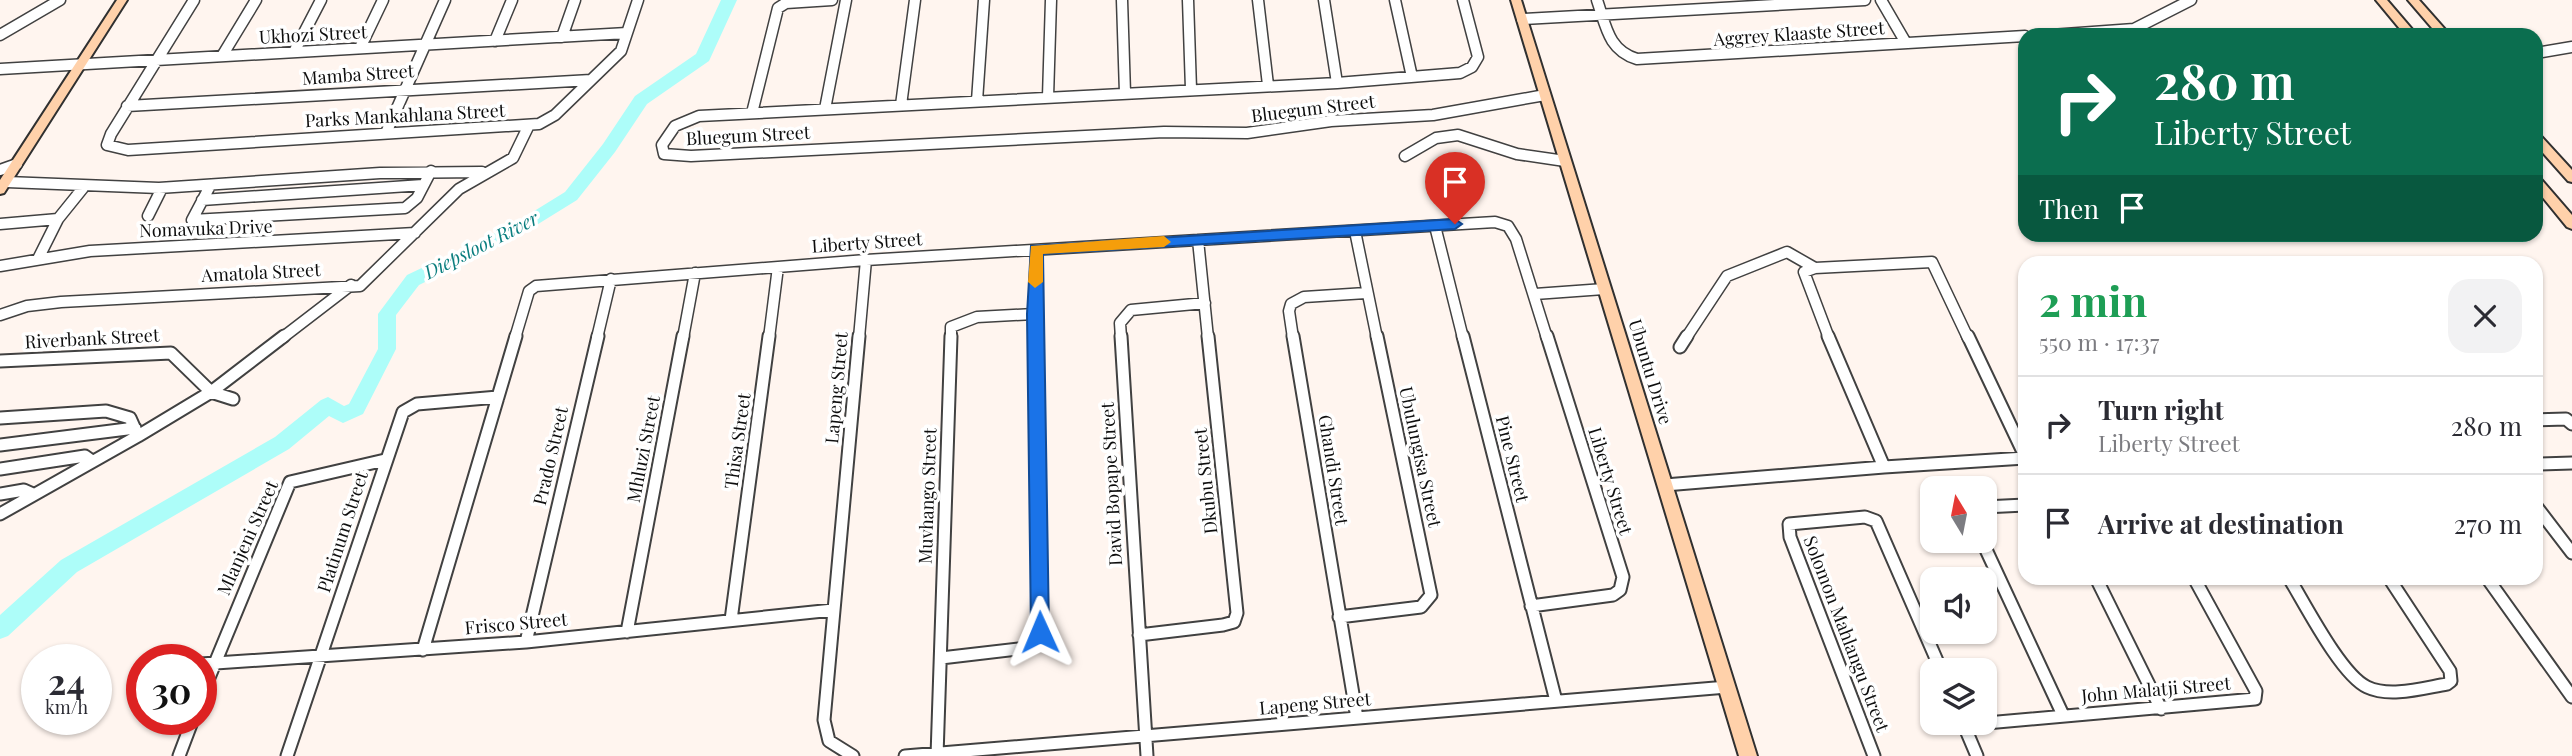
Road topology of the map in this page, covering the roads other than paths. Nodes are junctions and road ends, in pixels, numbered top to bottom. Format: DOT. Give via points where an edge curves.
graph roads {
  1 [pos="60,0"];
  2 [pos="122,0"];
  3 [pos="194,0"];
  4 [pos="256,0"];
  5 [pos="321,0"];
  6 [pos="383,0"];
  7 [pos="445,0"];
  8 [pos="512,0"];
  9 [pos="575,0"];
  10 [pos="638,0"];
  11 [pos="832,0"];
  12 [pos="846,0"];
  13 [pos="915,0"];
  14 [pos="985,0"];
  15 [pos="1051,0"];
  16 [pos="1122,0"];
  17 [pos="1188,0"];
  18 [pos="1258,0"];
  19 [pos="1324,0"];
  20 [pos="1395,0"];
  21 [pos="1463,0"];
  22 [pos="1516,0"];
  23 [pos="1597,0"];
  24 [pos="1670,0"];
  25 [pos="1865,0"];
  26 [pos="1881,0"];
  27 [pos="2191,0"];
  28 [pos="2381,0"];
  29 [pos="2413,0"];
  30 [pos="1811,1"];
  31 [pos="1741,4"];
  32 [pos="1674,11"];
  33 [pos="1602,15"];
  34 [pos="1522,19"];
  35 [pos="2136,28"];
  36 [pos="2406,28"];
  37 [pos="2438,28"];
  38 [pos="627,33"];
  39 [pos="0,35"];
  40 [pos="2018,36"];
  41 [pos="562,37"];
  42 [pos="495,41"];
  43 [pos="1906,43"];
  44 [pos="425,45"];
  45 [pos="2572,47"];
  46 [pos="360,48"];
  47 [pos="294,52"];
  48 [pos="2543,52"];
  49 [pos="222,56"];
  50 [pos="156,60"];
  51 [pos="80,66"];
  52 [pos="0,69"];
  53 [pos="1412,77"];
  54 [pos="591,80"];
  55 [pos="1337,83"];
  56 [pos="1268,85"];
  57 [pos="408,88"];
  58 [pos="1191,89"];
  59 [pos="1125,93"];
  60 [pos="1545,95"];
  61 [pos="1048,97"];
  62 [pos="977,101"];
  63 [pos="901,105"];
  64 [pos="127,106"];
  65 [pos="825,109"];
  66 [pos="752,113"];
  67 [pos="529,125"];
  68 [pos="386,133"];
  69 [pos="2543,146"];
  70 [pos="1405,156"];
  71 [pos="1564,160"];
  72 [pos="431,171"];
  73 [pos="484,172"];
  74 [pos="2572,178"];
  75 [pos="2,181"];
  76 [pos="423,185"];
  77 [pos="210,186"];
  78 [pos="83,188"];
  79 [pos="162,188"];
  80 [pos="2543,189"];
  81 [pos="202,200"];
  82 [pos="148,216"];
  83 [pos="58,219"];
  84 [pos="0,224"];
  85 [pos="2572,224"];
  86 [pos="1435,226"];
  87 [pos="1355,230"];
  88 [pos="415,233"];
  89 [pos="1198,240"];
  90 [pos="1036,250"];
  91 [pos="38,259"];
  92 [pos="866,260"];
  93 [pos="0,266"];
  94 [pos="779,267"];
  95 [pos="1815,268"];
  96 [pos="695,273"];
  97 [pos="611,279"];
  98 [pos="351,285"];
  99 [pos="1604,289"];
  100 [pos="1366,293"];
  101 [pos="1535,294"];
  102 [pos="1205,303"];
  103 [pos="1034,314"];
  104 [pos="0,315"];
  105 [pos="1680,348"];
  106 [pos="0,361"];
  107 [pos="211,392"];
  108 [pos="498,397"];
  109 [pos="233,399"];
  110 [pos="0,418"];
  111 [pos="2543,420"];
  112 [pos="2572,424"];
  113 [pos="137,432"];
  114 [pos="2018,442"];
  115 [pos="0,445"];
  116 [pos="2018,457"];
  117 [pos="385,460"];
  118 [pos="92,461"];
  119 [pos="2572,463"];
  120 [pos="2543,464"];
  121 [pos="1884,467"];
  122 [pos="0,469"];
  123 [pos="1665,485"];
  124 [pos="0,494"];
  125 [pos="33,494"];
  126 [pos="2018,505"];
  127 [pos="1997,506"];
  128 [pos="0,514"];
  129 [pos="2543,515"];
  130 [pos="1988,553"];
  131 [pos="2572,553"];
  132 [pos="2099,585"];
  133 [pos="2198,585"];
  134 [pos="2293,585"];
  135 [pos="2394,585"];
  136 [pos="2492,585"];
  137 [pos="1531,606"];
  138 [pos="834,610"];
  139 [pos="1339,617"];
  140 [pos="731,620"];
  141 [pos="627,632"];
  142 [pos="1139,635"];
  143 [pos="526,642"];
  144 [pos="216,644"];
  145 [pos="423,650"];
  146 [pos="320,657"];
  147 [pos="941,658"];
  148 [pos="1936,658"];
  149 [pos="217,663"];
  150 [pos="1727,687"];
  151 [pos="2572,697"];
  152 [pos="1556,701"];
  153 [pos="2161,709"];
  154 [pos="2063,715"];
  155 [pos="1357,718"];
  156 [pos="1997,721"];
  157 [pos="187,735"];
  158 [pos="1145,735"];
  159 [pos="1968,735"];
  160 [pos="1039,750"];
  161 [pos="937,755"];
  162 [pos="178,756"];
  163 [pos="287,756"];
  164 [pos="853,756"];
  165 [pos="905,756"];
  166 [pos="1147,756"];
  167 [pos="1748,756"];
  168 [pos="1874,756"];
  169 [pos="1977,756"];
  1 -- 39 [label="street"];
  2 -- 51 [label="street"];
  3 -- 50 [label="street"];
  4 -- 49 [label="street"];
  5 -- 47 [label="street"];
  6 -- 46 [label="street"];
  7 -- 44 [label="street"];
  8 -- 42 [label="street"];
  9 -- 41 [label="street"];
  10 -- 38 [label="street, Parks Mankahlana Street"];
  11 -- 66 [label="street" via="786,3 778,8"];
  12 -- 65 [label="street"];
  13 -- 63 [label="street"];
  14 -- 62 [label="street"];
  15 -- 61 [label="street"];
  16 -- 59 [label="street"];
  17 -- 58 [label="street"];
  18 -- 56 [label="street"];
  19 -- 55 [label="street"];
  20 -- 53 [label="street"];
  21 -- 53 [label="street, Bluegum Street" via="1477,63 1460,73"];
  22 -- 34 [label="street, Ubuntu Drive"];
  23 -- 33 [label="street, Aggrey Klaaste Street"];
  24 -- 32 [label="street"];
  25 -- 30 [label="street"];
  26 -- 43 [label="street"];
  27 -- 35 [label="street"];
  28 -- 36 [label="street"];
  29 -- 37 [label="street"];
  30 -- 31 [label="street"];
  31 -- 32 [label="street"];
  32 -- 33 [label="street"];
  33 -- 34 [label="street"];
  33 -- 43 [label="street, Aggrey Klaaste Street" via="1612,46 1637,59"];
  34 -- 60 [label="street, Ubuntu Drive"];
  38 -- 41 [label="street, Ukhozi Street"];
  38 -- 54 [label="street, Parks Mankahlana Street" via="621,51"];
  40 -- 43 [label="street, Aggrey Klaaste Street"];
  41 -- 42 [label="street, Ukhozi Street"];
  42 -- 44 [label="street, Ukhozi Street"];
  44 -- 46 [label="street, Ukhozi Street"];
  44 -- 57 [label="street"];
  45 -- 48 [label="street"];
  46 -- 47 [label="street, Ukhozi Street"];
  47 -- 49 [label="street, Ukhozi Street"];
  49 -- 50 [label="street, Ukhozi Street"];
  50 -- 51 [label="street, Ukhozi Street"];
  50 -- 64 [label="street"];
  51 -- 52 [label="street, Ukhozi Street"];
  51 -- 75 [label="street"];
  53 -- 55 [label="street, Bluegum Street"];
  54 -- 57 [label="street, Mamba Street"];
  54 -- 67 [label="street, Parks Mankahlana Street" via="555,115"];
  55 -- 56 [label="street, Bluegum Street"];
  56 -- 58 [label="street, Bluegum Street"];
  57 -- 64 [label="street, Mamba Street"];
  57 -- 68 [label="street"];
  58 -- 59 [label="street, Bluegum Street"];
  59 -- 61 [label="street, Bluegum Street"];
  60 -- 66 [label="street, Bluegum Street" via="1433,115 1331,121 1247,133 1192,131 664,154 662,145 668,132 684,120"];
  60 -- 71 [label="street, Ubuntu Drive"];
  61 -- 62 [label="street, Bluegum Street"];
  62 -- 63 [label="street, Bluegum Street"];
  63 -- 65 [label="street, Bluegum Street"];
  64 -- 68 [label="street, Parks Mankahlana Street" via="107,141 110,148"];
  65 -- 66 [label="street, Bluegum Street"];
  67 -- 68 [label="street, Parks Mankahlana Street"];
  67 -- 73 [label="street" via="513,158"];
  69 -- 74 [label="street"];
  70 -- 71 [label="street" via="1429,139 1467,134 1512,153"];
  71 -- 99 [label="street, Ubuntu Drive"];
  72 -- 73 [label="street"];
  72 -- 76 [label="street"];
  72 -- 77 [label="street"];
  73 -- 88 [label="street" via="459,189"];
  75 -- 78 [label="street"];
  76 -- 81 [label="street"];
  76 -- 81 [label="street" via="415,202 405,208 192,220"];
  77 -- 79 [label="street"];
  77 -- 81 [label="street"];
  78 -- 79 [label="street"];
  78 -- 83 [label="street"];
  79 -- 82 [label="street"];
  80 -- 85 [label="street"];
  83 -- 84 [label="street"];
  83 -- 91 [label="street"];
  86 -- 87 [label="street, Liberty Street"];
  86 -- 101 [label="street, Liberty Street" via="1495,222 1508,226"];
  86 -- 137 [label="street, Pine Street"];
  87 -- 89 [label="street, Liberty Street"];
  87 -- 100 [label="street, Ubulungisa Street"];
  88 -- 91 [label="street, Nomavuka Drive" via="102,250"];
  88 -- 98 [label="street" via="363,284"];
  89 -- 90 [label="street, Liberty Street"];
  89 -- 102 [label="street, Dkubu Street"];
  90 -- 92 [label="street, Liberty Street"];
  90 -- 103 [label="street"];
  91 -- 93 [label="street, Nomavuka Drive"];
  92 -- 94 [label="street, Liberty Street"];
  92 -- 138 [label="street, Lapeng Street"];
  94 -- 96 [label="street, Liberty Street"];
  94 -- 140 [label="street, Thisa Street"];
  95 -- 105 [label="street" via="1787,252 1729,275"];
  95 -- 114 [label="street" via="1932,262"];
  95 -- 121 [label="street" via="1807,270 1804,278"];
  96 -- 97 [label="street, Liberty Street"];
  96 -- 141 [label="street, Mhluzi Street"];
  97 -- 108 [label="street, Liberty Street" via="532,288"];
  97 -- 143 [label="street, Prado Street"];
  98 -- 104 [label="street, Amatola Street" via="44,303"];
  98 -- 107 [label="street, Amatola Street"];
  99 -- 101 [label="street"];
  99 -- 123 [label="street, Ubuntu Drive"];
  100 -- 139 [label="street, Ghandi Street" via="1304,297 1290,306"];
  100 -- 139 [label="street, Ubulungisa Street" via="1431,595 1421,607"];
  101 -- 137 [label="street, Liberty Street" via="1623,583 1613,595"];
  102 -- 142 [label="street, David Bopape Street" via="1135,309 1121,318"];
  102 -- 142 [label="street, Dkubu Street" via="1237,613 1234,622 1223,625"];
  103 -- 147 [label="street, Muvhango Street" via="967,319 951,327"];
  103 -- 147 [label="street" via="1040,638 1027,648"];
  106 -- 107 [label="street, Riverbank Street" via="165,352 176,355"];
  107 -- 109 [label="street"];
  107 -- 113 [label="street, Amatola Street"];
  108 -- 117 [label="street, Platinum Street" via="408,407"];
  108 -- 145 [label="street, Liberty Street"];
  110 -- 113 [label="street" via="106,411 128,417"];
  111 -- 112 [label="street" via="2566,419"];
  113 -- 115 [label="street"];
  113 -- 118 [label="street, Amatola Street"];
  116 -- 121 [label="street"];
  117 -- 144 [label="street, Mlanjeni Street" via="289,482"];
  117 -- 146 [label="street, Platinum Street"];
  118 -- 122 [label="street" via="85,456"];
  118 -- 125 [label="street, Amatola Street"];
  119 -- 120 [label="street"];
  121 -- 123 [label="street"];
  123 -- 150 [label="street, Ubuntu Drive"];
  124 -- 125 [label="street" via="24,490"];
  125 -- 128 [label="street, Amatola Street"];
  126 -- 127 [label="street"];
  129 -- 131 [label="street"];
  130 -- 154 [label="street"];
  132 -- 153 [label="street"];
  133 -- 153 [label="street, John Malatji Street" via="2257,697"];
  134 -- 135 [label="street" via="2348,671 2364,687 2388,690 2447,684 2450,671"];
  136 -- 151 [label="street"];
  137 -- 152 [label="street, Pine Street"];
  138 -- 140 [label="street, Frisco Street"];
  138 -- 164 [label="street, Lapeng Street" via="824,727 829,741"];
  139 -- 155 [label="street, Ghandi Street"];
  140 -- 141 [label="street, Frisco Street"];
  141 -- 143 [label="street, Frisco Street"];
  142 -- 158 [label="street, David Bopape Street"];
  143 -- 145 [label="street, Frisco Street"];
  145 -- 146 [label="street, Frisco Street"];
  146 -- 149 [label="street, Frisco Street"];
  146 -- 163 [label="street, Platinum Street"];
  147 -- 161 [label="street, Muvhango Street"];
  148 -- 168 [label="street, Solomon Mahlangu Street" via="1876,521 1865,517 1789,524 1790,537"];
  150 -- 152 [label="street, Lapeng Street"];
  150 -- 167 [label="street, Ubuntu Drive"];
  152 -- 155 [label="street, Lapeng Street"];
  153 -- 154 [label="street, John Malatji Street"];
  154 -- 156 [label="street, John Malatji Street"];
  155 -- 158 [label="street, Lapeng Street"];
  157 -- 162 [label="street"];
  158 -- 160 [label="street, Lapeng Street"];
  158 -- 166 [label="street, David Bopape Street"];
  159 -- 169 [label="street"];
  160 -- 161 [label="street, Lapeng Street"];
  161 -- 165 [label="street, Lapeng Street"];
}
